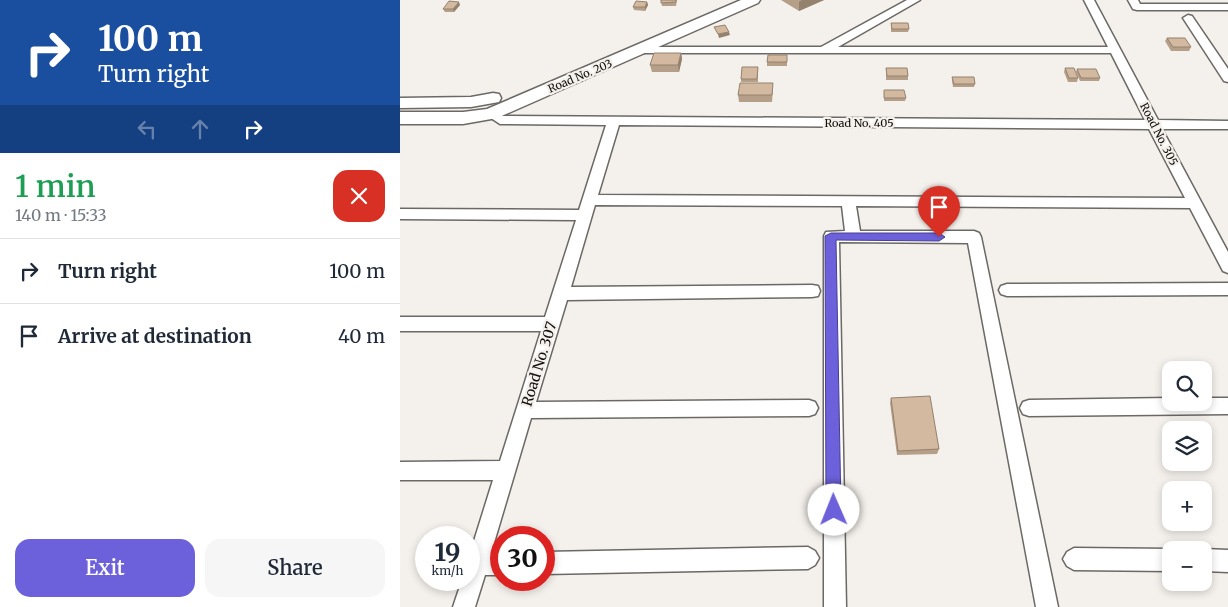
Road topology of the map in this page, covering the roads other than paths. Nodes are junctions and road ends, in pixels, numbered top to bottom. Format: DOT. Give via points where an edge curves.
graph roads {
  1 [pos="724,0"];
  2 [pos="753,0"];
  3 [pos="916,0"];
  4 [pos="1090,0"];
  5 [pos="1133,0"];
  6 [pos="1228,6"];
  7 [pos="1188,18"];
  8 [pos="640,50"];
  9 [pos="824,50"];
  10 [pos="1116,50"];
  11 [pos="1228,78"];
  12 [pos="513,98"];
  13 [pos="400,103"];
  14 [pos="487,107"];
  15 [pos="400,118"];
  16 [pos="614,121"];
  17 [pos="1154,124"];
  18 [pos="1228,125"];
  19 [pos="848,201"];
  20 [pos="1194,202"];
  21 [pos="587,207"];
  22 [pos="400,214"];
  23 [pos="853,237"];
  24 [pos="1228,267"];
  25 [pos="1228,289"];
  26 [pos="1007,290"];
  27 [pos="812,291"];
  28 [pos="560,294"];
  29 [pos="400,324"];
  30 [pos="551,324"];
  31 [pos="1228,406"];
  32 [pos="809,408"];
  33 [pos="1029,408"];
  34 [pos="525,410"];
  35 [pos="506,470"];
  36 [pos="400,471"];
  37 [pos="480,554"];
  38 [pos="808,558"];
  39 [pos="1074,559"];
  40 [pos="1162,560"];
  41 [pos="1212,560"];
  42 [pos="1228,561"];
  43 [pos="555,563"];
  44 [pos="469,591"];
  45 [pos="464,607"];
  46 [pos="834,607"];
  47 [pos="1047,607"];
  1 -- 12 [label="street, Road No. 203"];
  2 -- 8 [label="street, Road No. 203"];
  3 -- 9 [label="street"];
  4 -- 10 [label="street, Road No. 305"];
  5 -- 6 [label="street" via="1137,6"];
  7 -- 11 [label="street"];
  8 -- 9 [label="street"];
  8 -- 12 [label="street, Road No. 203"];
  9 -- 10 [label="street"];
  10 -- 17 [label="street, Road No. 305"];
  12 -- 14 [label="street, Road No. 203"];
  13 -- 14 [label="street, Road No. 203" via="471,102"];
  14 -- 15 [label="street, Road No. 203" via="463,118"];
  14 -- 16 [label="street, Road No. 405" via="500,120"];
  16 -- 17 [label="street, Road No. 405"];
  16 -- 21 [label="street, Road No. 307"];
  17 -- 18 [label="street, Road No. 405"];
  17 -- 20 [label="street, Road No. 305"];
  19 -- 20 [label="street"];
  19 -- 21 [label="street"];
  19 -- 23 [label="street"];
  20 -- 24 [label="street, Road No. 305"];
  21 -- 22 [label="street"];
  21 -- 28 [label="street, Road No. 307"];
  23 -- 46 [label="street" via="831,236"];
  23 -- 47 [label="street" via="974,238"];
  25 -- 26 [label="street"];
  27 -- 28 [label="street"];
  28 -- 30 [label="street, Road No. 307"];
  29 -- 30 [label="street"];
  30 -- 34 [label="street, Road No. 307"];
  31 -- 33 [label="street"];
  32 -- 34 [label="street"];
  34 -- 35 [label="street, Road No. 307"];
  35 -- 36 [label="street"];
  35 -- 37 [label="street, Road No. 307"];
  38 -- 43 [label="street"];
  39 -- 40 [label="street"];
  41 -- 42 [label="street"];
  44 -- 45 [label="street, Road No. 307"];
}
